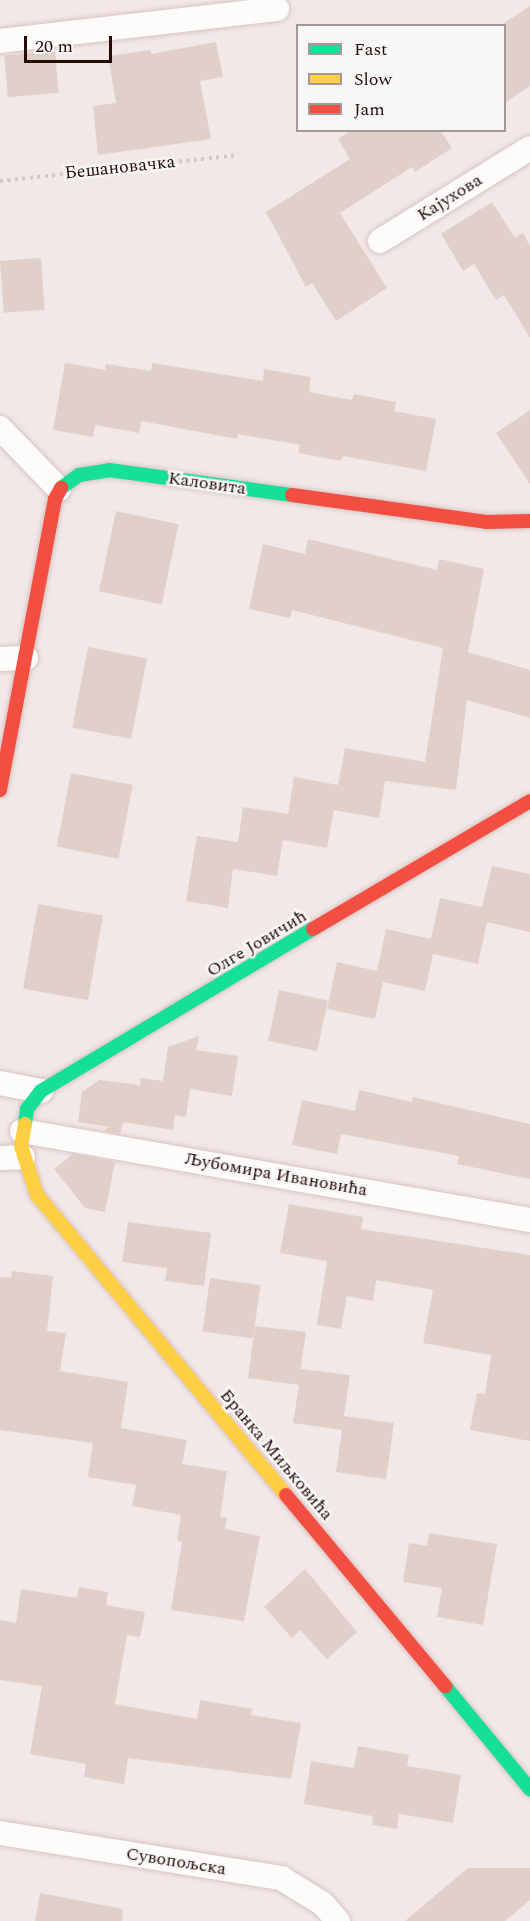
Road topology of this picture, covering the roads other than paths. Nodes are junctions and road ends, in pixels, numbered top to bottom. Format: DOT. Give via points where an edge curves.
graph roads {
  1 [pos="277,9"];
  2 [pos="0,41"];
  3 [pos="526,158"];
  4 [pos="380,241"];
  5 [pos="0,428"];
  6 [pos="59,489"];
  7 [pos="530,520"];
  8 [pos="26,658"];
  9 [pos="0,659"];
  10 [pos="0,790"];
  11 [pos="530,801"];
  12 [pos="0,1083"];
  13 [pos="40,1091"];
  14 [pos="22,1131"];
  15 [pos="11,1158"];
  16 [pos="530,1220"];
  17 [pos="530,1789"];
  18 [pos="0,1833"];
  19 [pos="338,1921"];
  1 -- 2 [label="street"];
  3 -- 4 [label="street, Кајухова"];
  5 -- 6 [label="street"];
  6 -- 7 [label="street, Каловита" via="79,475 109,470 486,522 518,524"];
  6 -- 8 [label="street" via="49,523"];
  8 -- 9 [label="street"];
  8 -- 10 [label="street"];
  11 -- 13 [label="street, Олге Јовичић"];
  12 -- 13 [label="street"];
  13 -- 14 [label="street, Олге Јовичић" via="27,1109"];
  14 -- 15 [label="street, Бранка Миљковића"];
  14 -- 16 [label="street, Љубомира Ивановића"];
  15 -- 17 [label="street, Бранка Миљковића" via="37,1195"];
  18 -- 19 [label="street, Сувопољска" via="281,1878 323,1904"];
}
